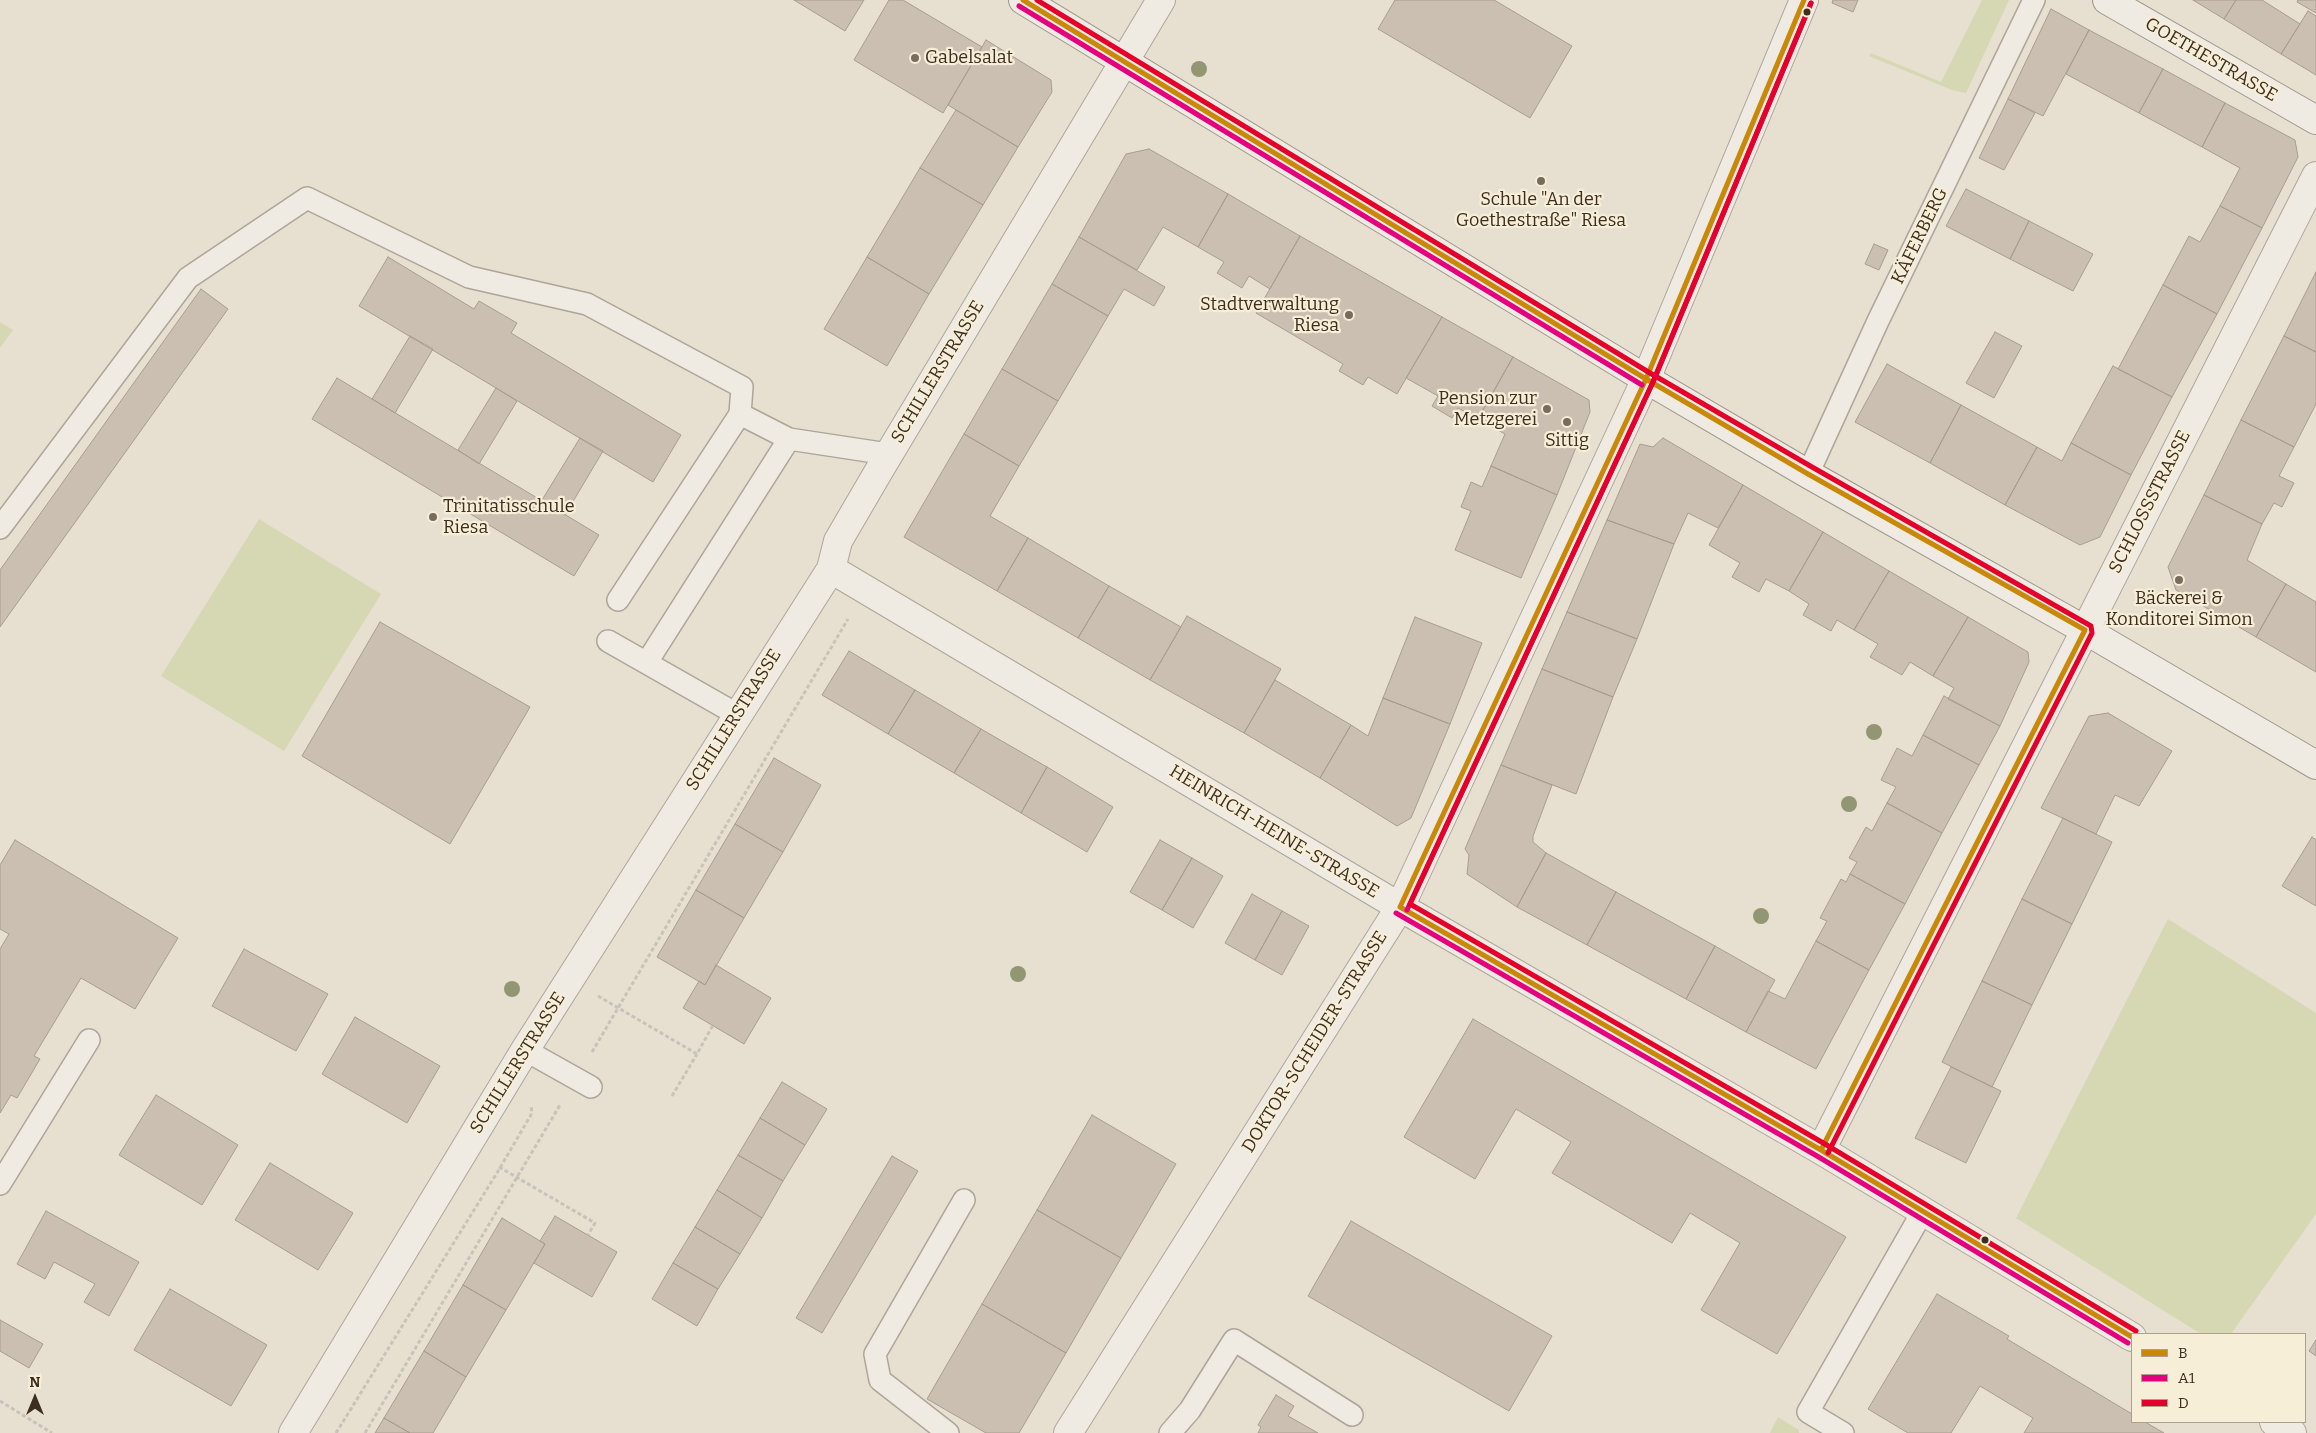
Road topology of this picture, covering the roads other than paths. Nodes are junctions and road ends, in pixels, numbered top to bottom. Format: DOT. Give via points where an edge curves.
graph roads {
  1 [pos="1023,0"];
  2 [pos="1161,0"];
  3 [pos="1804,0"];
  4 [pos="2034,0"];
  5 [pos="2107,0"];
  6 [pos="1123,61"];
  7 [pos="2316,120"];
  8 [pos="2316,176"];
  9 [pos="1646,378"];
  10 [pos="740,414"];
  11 [pos="789,439"];
  12 [pos="888,454"];
  13 [pos="1808,474"];
  14 [pos="0,528"];
  15 [pos="831,569"];
  16 [pos="618,600"];
  17 [pos="2085,630"];
  18 [pos="608,641"];
  19 [pos="647,662"];
  20 [pos="738,715"];
  21 [pos="2316,765"];
  22 [pos="1400,907"];
  23 [pos="89,1040"];
  24 [pos="525,1050"];
  25 [pos="584,1083"];
  26 [pos="1821,1150"];
  27 [pos="0,1184"];
  28 [pos="964,1200"];
  29 [pos="1923,1211"];
  30 [pos="2131,1336"];
  31 [pos="1352,1415"];
  32 [pos="2276,1423"];
  33 [pos="293,1433"];
  34 [pos="948,1433"];
  35 [pos="1068,1433"];
  36 [pos="1170,1433"];
  37 [pos="1843,1433"];
  38 [pos="2292,1433"];
  1 -- 6 [label="street"];
  2 -- 6 [label="street, SCHILLERSTRASSE"];
  3 -- 9 [label="street, DOKTOR-SCHEIDER-STRASSE"];
  4 -- 13 [label="lane, KÄFERBERG" via="1878,321"];
  5 -- 7 [label="street, GOETHESTRASSE"];
  6 -- 9 [label="street"];
  6 -- 12 [label="street, SCHILLERSTRASSE"];
  8 -- 17 [label="street, SCHLOSSSTRASSE"];
  9 -- 13 [label="street"];
  9 -- 22 [label="street, DOKTOR-SCHEIDER-STRASSE"];
  10 -- 11 [label="lane"];
  10 -- 14 [label="lane" via="742,386 587,304 469,277 307,198 188,278"];
  10 -- 16 [label="lane"];
  11 -- 12 [label="lane"];
  11 -- 19 [label="lane"];
  12 -- 15 [label="street, SCHILLERSTRASSE" via="838,541"];
  13 -- 17 [label="street"];
  15 -- 20 [label="street, SCHILLERSTRASSE"];
  15 -- 22 [label="street, HEINRICH-HEINE-STRASSE"];
  17 -- 21 [label="street"];
  17 -- 26 [label="street, SCHLOSSSTRASSE"];
  18 -- 19 [label="lane"];
  19 -- 20 [label="lane"];
  20 -- 24 [label="street, SCHILLERSTRASSE"];
  22 -- 26 [label="street, HEINRICH-HEINE-STRASSE"];
  22 -- 35 [label="street, DOKTOR-SCHEIDER-STRASSE"];
  23 -- 27 [label="lane"];
  24 -- 25 [label="lane"];
  24 -- 33 [label="street, SCHILLERSTRASSE"];
  26 -- 29 [label="street, HEINRICH-HEINE-STRASSE"];
  28 -- 34 [label="lane" via="875,1354 880,1380"];
  29 -- 30 [label="street, HEINRICH-HEINE-STRASSE"];
  29 -- 37 [label="lane" via="1808,1412"];
  31 -- 36 [label="lane" via="1234,1340 1190,1410"];
  32 -- 38 [label="street"];
}
